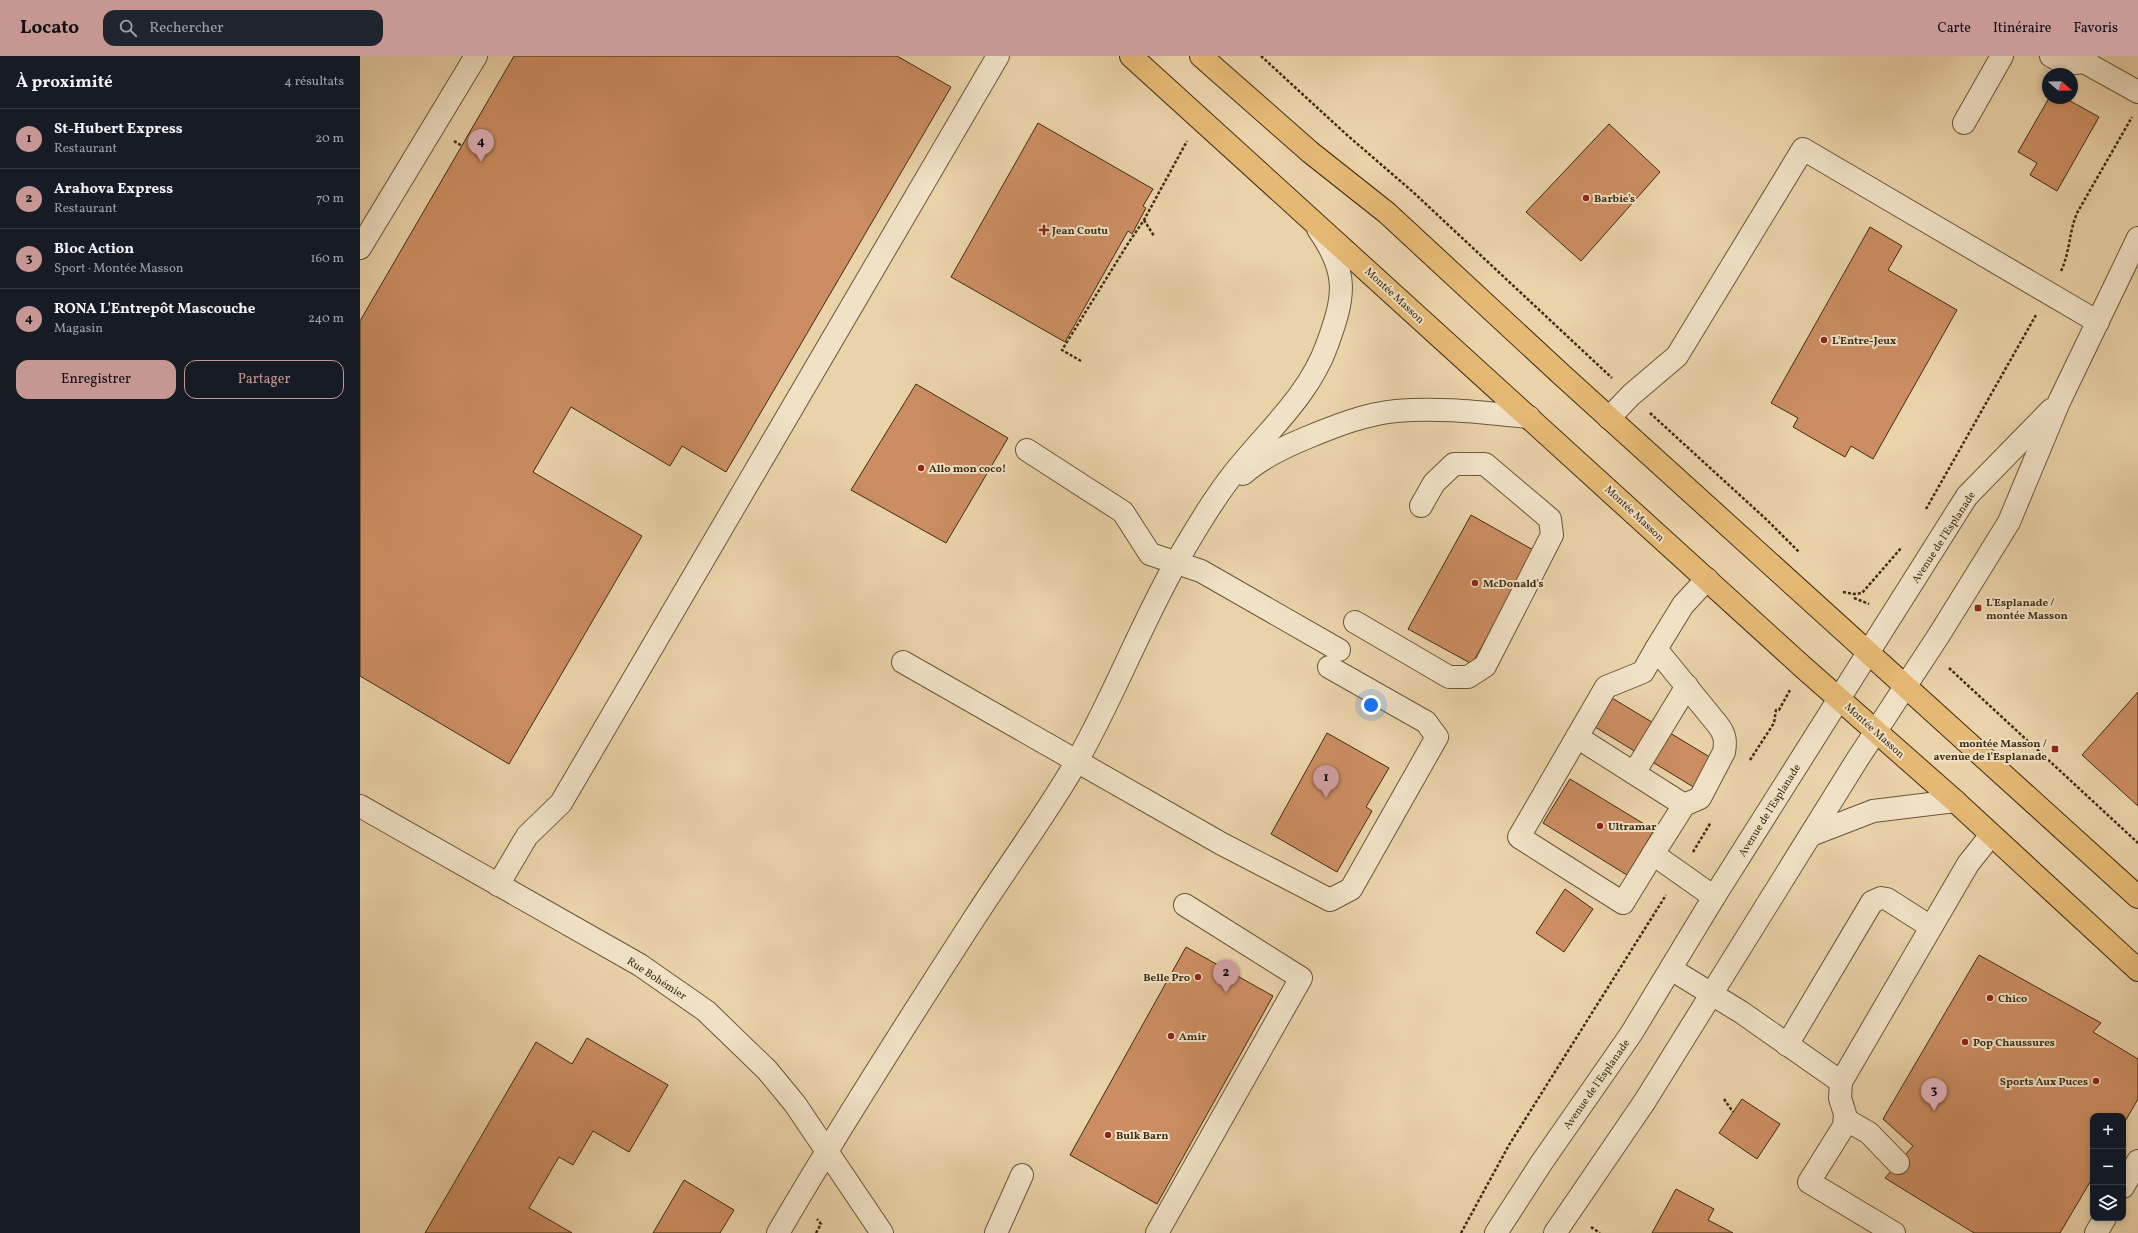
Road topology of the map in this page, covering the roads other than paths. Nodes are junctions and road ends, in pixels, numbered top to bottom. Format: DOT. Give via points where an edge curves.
graph roads {
  1 [pos="476,56"];
  2 [pos="998,56"];
  3 [pos="1131,56"];
  4 [pos="1201,56"];
  5 [pos="2002,56"];
  6 [pos="2051,56"];
  7 [pos="2086,59"];
  8 [pos="2137,101"];
  9 [pos="1964,123"];
  10 [pos="1309,216"];
  11 [pos="2138,238"];
  12 [pos="360,248"];
  13 [pos="2098,322"];
  14 [pos="2059,402"];
  15 [pos="1529,417"];
  16 [pos="1609,418"];
  17 [pos="1027,450"];
  18 [pos="1213,503"];
  19 [pos="1421,506"];
  20 [pos="1176,563"];
  21 [pos="1706,579"];
  22 [pos="1355,622"];
  23 [pos="1656,649"];
  24 [pos="1868,653"];
  25 [pos="903,662"];
  26 [pos="1686,686"];
  27 [pos="1905,686"];
  28 [pos="1840,698"];
  29 [pos="1876,731"];
  30 [pos="1577,737"];
  31 [pos="1076,761"];
  32 [pos="1634,773"];
  33 [pos="1955,801"];
  34 [pos="1684,805"];
  35 [pos="360,806"];
  36 [pos="1811,835"];
  37 [pos="1990,835"];
  38 [pos="1653,854"];
  39 [pos="498,885"];
  40 [pos="1714,897"];
  41 [pos="2138,897"];
  42 [pos="1185,905"];
  43 [pos="1931,927"];
  44 [pos="1671,969"];
  45 [pos="2138,970"];
  46 [pos="1712,994"];
  47 [pos="1787,1045"];
  48 [pos="1841,1082"];
  49 [pos="1845,1119"];
  50 [pos="826,1150"];
  51 [pos="2138,1161"];
  52 [pos="1898,1163"];
  53 [pos="1022,1175"];
  54 [pos="2124,1185"];
  55 [pos="2103,1221"];
  56 [pos="778,1233"];
  57 [pos="882,1233"];
  58 [pos="996,1233"];
  59 [pos="1157,1233"];
  60 [pos="1496,1233"];
  61 [pos="1555,1233"];
  62 [pos="1894,1233"];
  63 [pos="2096,1233"];
  1 -- 12 [label="street"];
  2 -- 39 [label="street" via="561,803 527,836"];
  3 -- 10 [label="main road, Montée Masson"];
  4 -- 16 [label="main road" via="1310,152 1387,213"];
  5 -- 9 [label="street"];
  6 -- 7 [label="street" via="2066,64"];
  7 -- 8 [label="street"];
  10 -- 15 [label="main road, Montée Masson"];
  10 -- 18 [label="street" via="1331,250 1341,275 1340,298 1328,342 1320,364 1307,384"];
  11 -- 13 [label="street, Avenue de l'Esplanade"];
  13 -- 14 [label="street, Avenue de l'Esplanade"];
  13 -- 16 [label="street" via="1803,149 1677,356 1631,395"];
  14 -- 24 [label="street, Avenue de l'Esplanade" via="1967,496"];
  14 -- 27 [label="street, Avenue de l'Esplanade" via="2009,522"];
  15 -- 18 [label="street" via="1451,410 1396,411 1371,415 1343,423 1281,449 1247,471"];
  15 -- 21 [label="main road, Montée Masson"];
  16 -- 24 [label="main road"];
  17 -- 20 [label="street" via="1123,512 1150,554"];
  18 -- 20 [label="street"];
  19 -- 22 [label="street" via="1434,482 1454,464 1485,464 1550,519 1552,535 1485,666 1468,677 1449,677"];
  20 -- 31 [label="street"];
  20 -- 31 [label="street" via="1201,571 1334,658 1426,722 1437,737 1351,889 1330,900 1222,844"];
  21 -- 23 [label="street" via="1683,605"];
  21 -- 28 [label="main road, Montée Masson"];
  23 -- 26 [label="street"];
  23 -- 30 [label="street" via="1643,672 1606,687"];
  24 -- 27 [label="main road"];
  24 -- 28 [label="street, Avenue de l'Esplanade"];
  25 -- 31 [label="street"];
  26 -- 32 [label="street"];
  26 -- 34 [label="street" via="1722,730 1726,744 1700,798"];
  27 -- 29 [label="street, Avenue de l'Esplanade"];
  27 -- 41 [label="main road"];
  28 -- 29 [label="main road, Montée Masson"];
  28 -- 40 [label="street, Avenue de l'Esplanade"];
  29 -- 33 [label="main road, Montée Masson"];
  29 -- 36 [label="street, Avenue de l'Esplanade"];
  30 -- 32 [label="street"];
  30 -- 38 [label="street" via="1519,837 1623,903"];
  31 -- 50 [label="street"];
  32 -- 34 [label="street"];
  33 -- 36 [label="street" via="1873,811"];
  33 -- 37 [label="main road, Montée Masson"];
  34 -- 38 [label="street"];
  35 -- 39 [label="street, Rue Bohémier"];
  36 -- 46 [label="street, Avenue de l'Esplanade"];
  37 -- 43 [label="street" via="1968,864"];
  37 -- 45 [label="main road, Montée Masson"];
  38 -- 40 [label="street"];
  39 -- 50 [label="street, Rue Bohémier" via="640,965 706,1011 768,1070"];
  40 -- 44 [label="street, Avenue de l'Esplanade"];
  42 -- 59 [label="street" via="1301,978"];
  43 -- 47 [label="street" via="1886,899 1881,898 1872,902"];
  43 -- 48 [label="street"];
  44 -- 46 [label="street"];
  44 -- 60 [label="street, Avenue de l'Esplanade" via="1631,1034"];
  46 -- 47 [label="street"];
  46 -- 61 [label="street, Avenue de l'Esplanade" via="1645,1101"];
  47 -- 48 [label="street"];
  48 -- 49 [label="street" via="1840,1098"];
  49 -- 52 [label="street" via="1869,1133"];
  49 -- 62 [label="street" via="1840,1133 1809,1182"];
  50 -- 56 [label="street"];
  50 -- 57 [label="street, Rue Bohémier"];
  51 -- 54 [label="street"];
  53 -- 58 [label="street"];
  55 -- 63 [label="street"];
}
